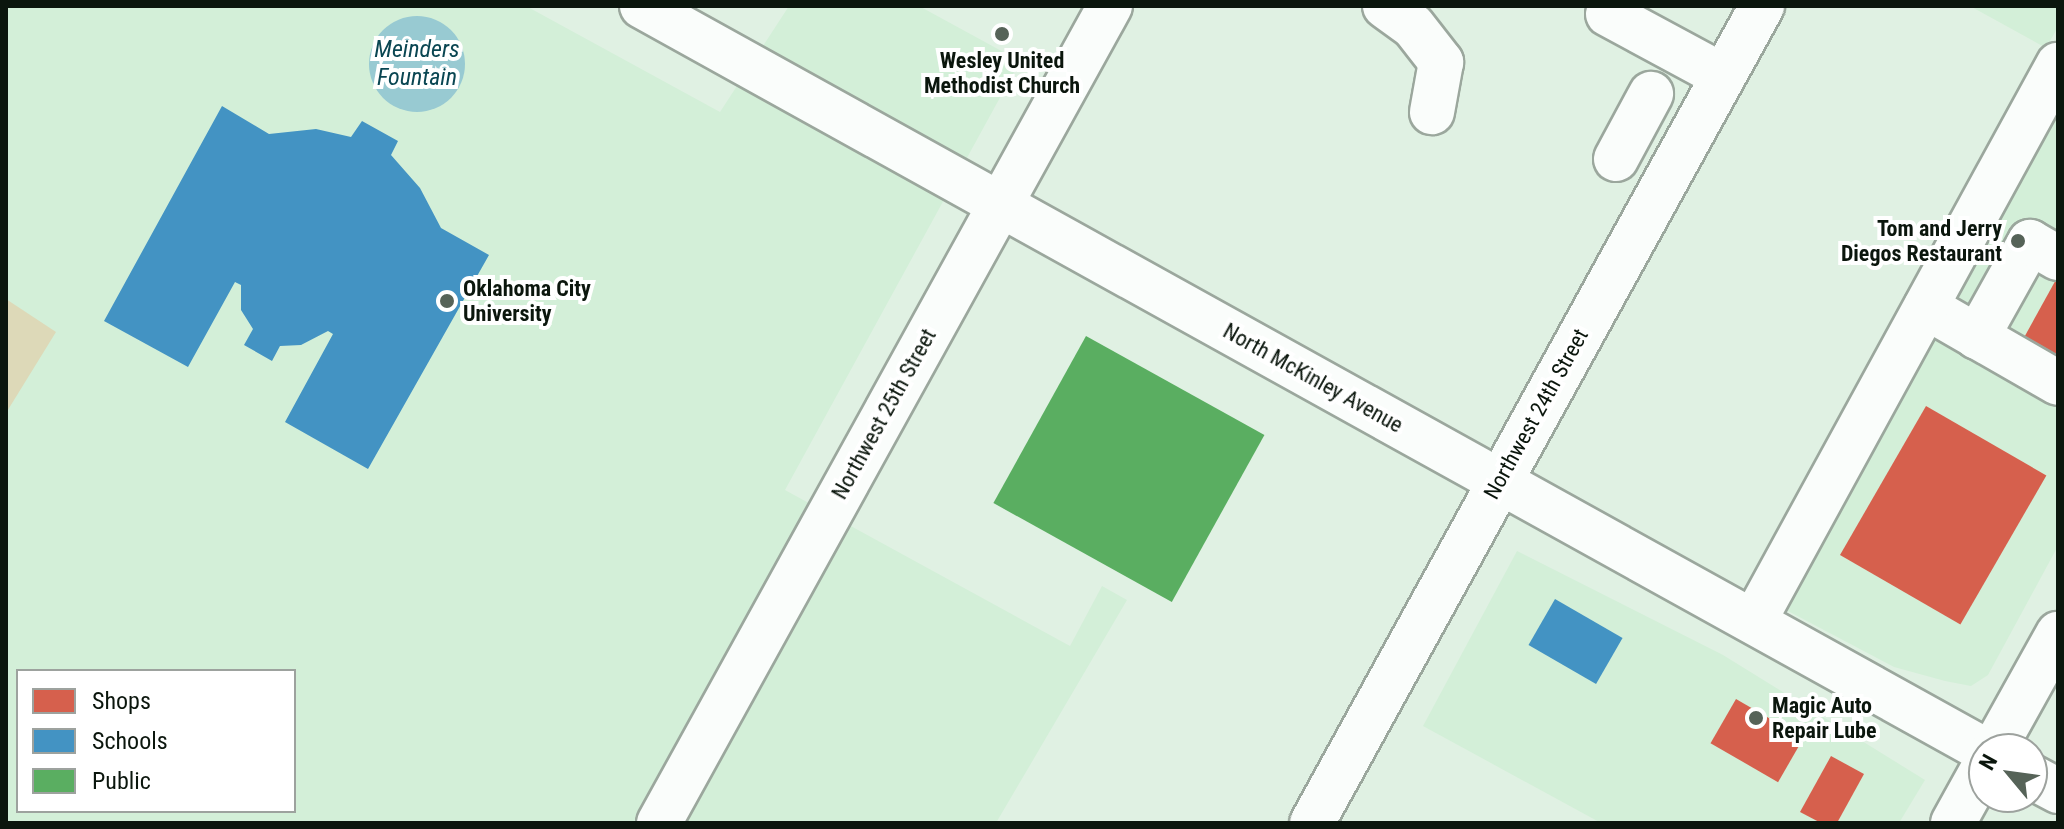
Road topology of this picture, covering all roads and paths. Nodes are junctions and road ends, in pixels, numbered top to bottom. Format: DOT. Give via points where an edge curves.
graph roads {
  1 [pos="642,6"];
  2 [pos="1110,6"];
  3 [pos="1385,6"];
  4 [pos="1762,6"];
  5 [pos="1608,14"];
  6 [pos="2058,65"];
  7 [pos="1723,76"];
  8 [pos="1432,112"];
  9 [pos="1685,144"];
  10 [pos="1616,159"];
  11 [pos="1000,204"];
  12 [pos="2058,258"];
  13 [pos="1926,307"];
  14 [pos="1977,337"];
  15 [pos="2058,383"];
  16 [pos="1498,482"];
  17 [pos="1754,621"];
  18 [pos="2058,634"];
  19 [pos="2003,733"];
  20 [pos="1968,741"];
  21 [pos="1968,796"];
  22 [pos="659,823"];
  23 [pos="1312,823"];
  24 [pos="1953,823"];
  1 -- 11 [label="street, North McKinley Avenue"];
  2 -- 11 [label="street, Northwest 25th Street"];
  3 -- 8 [label="street" via="1413,26 1441,62"];
  4 -- 7 [label="street, Northwest 24th Street"];
  5 -- 7 [label="street"];
  6 -- 13 [label="street"];
  7 -- 9 [label="street, Northwest 24th Street"];
  9 -- 10 [label="street" via="1644,108"];
  9 -- 16 [label="street, Northwest 24th Street"];
  11 -- 16 [label="street, North McKinley Avenue"];
  11 -- 22 [label="street, Northwest 25th Street"];
  12 -- 14 [label="street" via="2030,242"];
  13 -- 14 [label="street"];
  13 -- 17 [label="street"];
  14 -- 15 [label="street"];
  16 -- 17 [label="street, North McKinley Avenue"];
  16 -- 23 [label="street, Northwest 24th Street"];
  17 -- 20 [label="street, North McKinley Avenue"];
  18 -- 19 [label="street"];
  21 -- 24 [label="street"];
}
